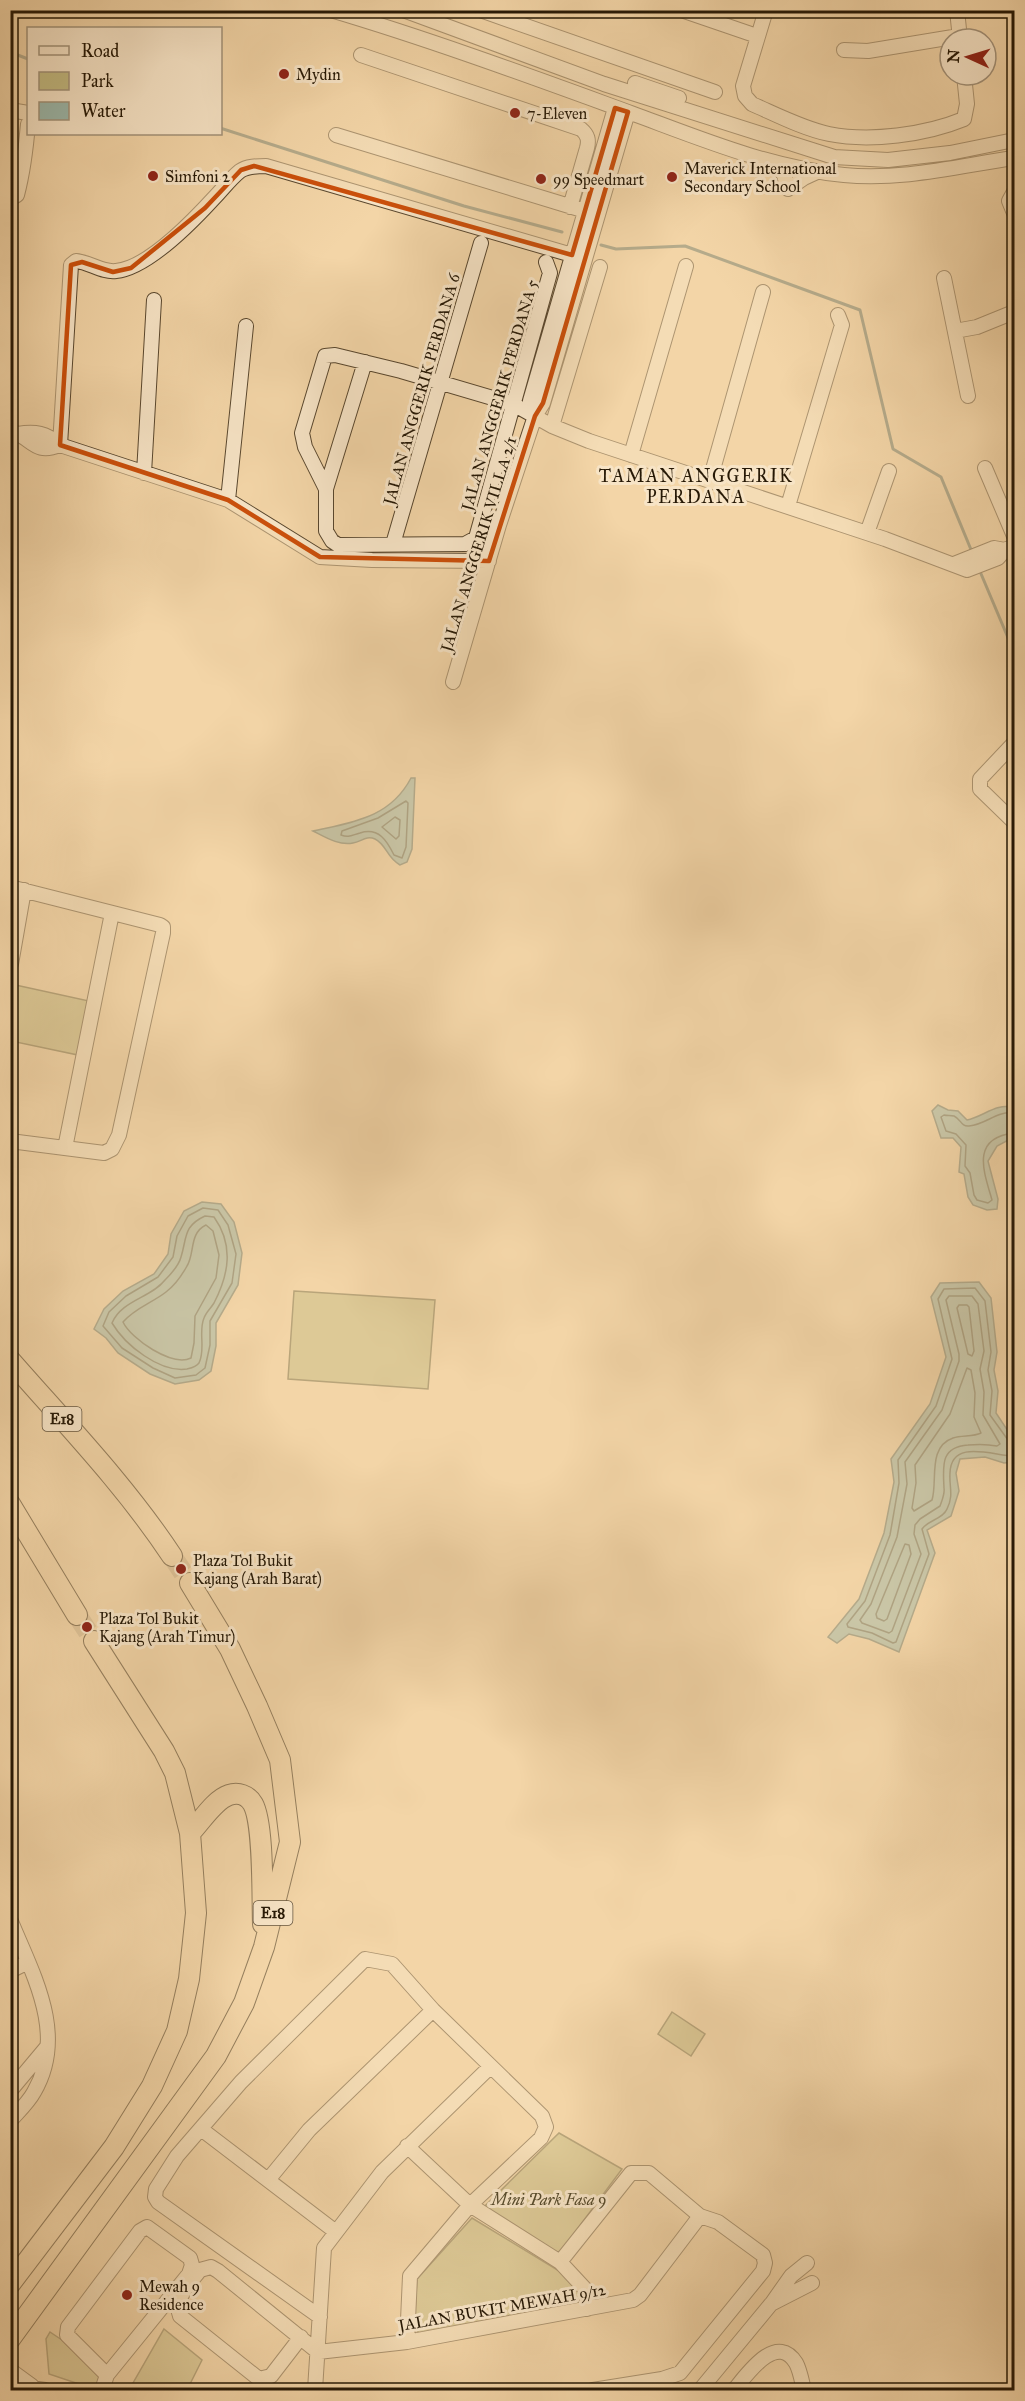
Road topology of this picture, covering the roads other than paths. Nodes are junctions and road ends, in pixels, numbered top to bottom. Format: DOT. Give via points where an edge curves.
graph roads {
  1 [pos="331,10"];
  2 [pos="480,10"];
  3 [pos="681,10"];
  4 [pos="766,10"];
  5 [pos="957,10"];
  6 [pos="404,12"];
  7 [pos="428,15"];
  8 [pos="379,25"];
  9 [pos="959,27"];
  10 [pos="410,35"];
  11 [pos="757,36"];
  12 [pos="938,40"];
  13 [pos="844,50"];
  14 [pos="362,55"];
  15 [pos="595,80"];
  16 [pos="965,87"];
  17 [pos="618,88"];
  18 [pos="715,92"];
  19 [pos="638,94"];
  20 [pos="595,101"];
  21 [pos="623,107"];
  22 [pos="10,111"];
  23 [pos="27,113"];
  24 [pos="651,121"];
  25 [pos="736,127"];
  26 [pos="615,132"];
  27 [pos="27,135"];
  28 [pos="336,135"];
  29 [pos="1014,140"];
  30 [pos="1014,158"];
  31 [pos="776,163"];
  32 [pos="818,172"];
  33 [pos="1014,192"];
  34 [pos="14,197"];
  35 [pos="570,207"];
  36 [pos="1013,210"];
  37 [pos="584,211"];
  38 [pos="598,215"];
  39 [pos="481,243"];
  40 [pos="572,255"];
  41 [pos="546,262"];
  42 [pos="686,266"];
  43 [pos="600,267"];
  44 [pos="944,278"];
  45 [pos="763,292"];
  46 [pos="154,300"];
  47 [pos="1014,312"];
  48 [pos="838,315"];
  49 [pos="246,326"];
  50 [pos="955,331"];
  51 [pos="365,362"];
  52 [pos="441,382"];
  53 [pos="968,396"];
  54 [pos="513,404"];
  55 [pos="534,416"];
  56 [pos="552,426"];
  57 [pos="14,433"];
  58 [pos="60,445"];
  59 [pos="631,454"];
  60 [pos="985,468"];
  61 [pos="889,471"];
  62 [pos="144,472"];
  63 [pos="710,480"];
  64 [pos="326,489"];
  65 [pos="228,500"];
  66 [pos="788,506"];
  67 [pos="867,533"];
  68 [pos="1014,536"];
  69 [pos="393,544"];
  70 [pos="1003,551"];
  71 [pos="489,561"];
  72 [pos="453,682"];
  73 [pos="1014,743"];
  74 [pos="1010,759"];
  75 [pos="1014,822"];
  76 [pos="17,888"];
  77 [pos="112,913"];
  78 [pos="11,964"];
  79 [pos="10,1141"];
  80 [pos="65,1148"];
  81 [pos="10,1360"];
  82 [pos="10,1504"];
  83 [pos="172,1556"];
  84 [pos="190,1583"];
  85 [pos="77,1615"];
  86 [pos="94,1641"];
  87 [pos="190,1833"];
  88 [pos="10,1919"];
  89 [pos="264,1947"];
  90 [pos="28,1962"];
  91 [pos="10,1971"];
  92 [pos="433,2010"];
  93 [pos="47,2046"];
  94 [pos="490,2067"];
  95 [pos="10,2091"];
  96 [pos="10,2121"];
  97 [pos="201,2129"];
  98 [pos="407,2146"];
  99 [pos="268,2180"];
  100 [pos="470,2205"];
  101 [pos="700,2216"];
  102 [pos="336,2232"];
  103 [pos="560,2262"];
  104 [pos="807,2263"];
  105 [pos="812,2283"];
  106 [pos="10,2284"];
  107 [pos="771,2304"];
  108 [pos="587,2308"];
  109 [pos="320,2317"];
  110 [pos="301,2337"];
  111 [pos="10,2339"];
  112 [pos="407,2342"];
  113 [pos="318,2352"];
  114 [pos="10,2370"];
  115 [pos="107,2375"];
  116 [pos="10,2385"];
  117 [pos="39,2389"];
  118 [pos="102,2391"];
  119 [pos="315,2391"];
  120 [pos="593,2391"];
  121 [pos="700,2391"];
  122 [pos="734,2391"];
  123 [pos="804,2391"];
  1 -- 8 [label="street"];
  2 -- 18 [label="street"];
  3 -- 11 [label="street"];
  4 -- 11 [label="street"];
  5 -- 9 [label="street"];
  6 -- 7 [label="street"];
  6 -- 8 [label="street"];
  6 -- 10 [label="street"];
  7 -- 15 [label="street"];
  8 -- 10 [label="street"];
  10 -- 20 [label="street"];
  11 -- 16 [label="street" via="743,86 745,96 752,104 827,133 867,138 964,119"];
  12 -- 13 [label="street" via="868,51"];
  14 -- 35 [label="street" via="581,129 586,133 587,148"];
  15 -- 17 [label="street"];
  15 -- 25 [label="street" via="608,77 661,91 729,118"];
  17 -- 19 [label="street"];
  17 -- 21 [label="street"];
  19 -- 21 [label="street"];
  19 -- 25 [label="street"];
  20 -- 21 [label="street"];
  20 -- 26 [label="street"];
  21 -- 24 [label="street"];
  21 -- 26 [label="street, JALAN ANGGERIK VILLA 2/1"];
  22 -- 23 [label="street"];
  24 -- 26 [label="street"];
  24 -- 31 [label="street"];
  25 -- 29 [label="street" via="834,157 864,160 914,158"];
  26 -- 37 [label="street, JALAN ANGGERIK VILLA 2/1"];
  26 -- 38 [label="street, JALAN ANGGERIK VILLA 2/1"];
  27 -- 34 [label="street"];
  28 -- 35 [label="street"];
  30 -- 32 [label="street" via="866,177"];
  31 -- 32 [label="street"];
  31 -- 32 [label="street" via="788,189"];
  33 -- 36 [label="street" via="1009,201"];
  35 -- 37 [label="street"];
  37 -- 38 [label="street"];
  37 -- 40 [label="street, JALAN ANGGERIK VILLA 2/1"];
  38 -- 55 [label="street, JALAN ANGGERIK VILLA 2/1" via="543,404"];
  39 -- 52 [label="street, JALAN ANGGERIK PERDANA 6"];
  40 -- 55 [label="street, JALAN ANGGERIK VILLA 2/1" via="530,401"];
  40 -- 58 [label="street" via="266,166 241,170 205,208 131,268 113,272 76,261 71,265"];
  41 -- 54 [label="street, JALAN ANGGERIK PERDANA 5" via="550,273"];
  42 -- 59 [label="street"];
  43 -- 56 [label="street"];
  44 -- 50 [label="street"];
  45 -- 63 [label="street"];
  46 -- 62 [label="street"];
  47 -- 50 [label="street"];
  48 -- 66 [label="street" via="842,325"];
  49 -- 65 [label="street"];
  50 -- 53 [label="street"];
  51 -- 52 [label="street"];
  51 -- 64 [label="street"];
  51 -- 64 [label="street" via="325,356 302,433 304,447"];
  52 -- 54 [label="street"];
  52 -- 69 [label="street, JALAN ANGGERIK PERDANA 6"];
  54 -- 55 [label="street"];
  54 -- 69 [label="street, JALAN ANGGERIK PERDANA 5" via="476,538 465,544"];
  55 -- 56 [label="street"];
  55 -- 71 [label="street, JALAN ANGGERIK VILLA 2/1"];
  56 -- 59 [label="street"];
  57 -- 58 [label="street" via="30,444 48,449"];
  58 -- 62 [label="street"];
  59 -- 63 [label="street"];
  60 -- 68 [label="street"];
  61 -- 67 [label="street"];
  62 -- 65 [label="street"];
  63 -- 66 [label="street"];
  64 -- 69 [label="street" via="326,531 332,541 338,545"];
  65 -- 71 [label="street" via="320,557"];
  66 -- 67 [label="street"];
  67 -- 70 [label="street" via="961,564"];
  71 -- 72 [label="street, JALAN ANGGERIK VILLA 2/1"];
  73 -- 74 [label="street"];
  74 -- 75 [label="street" via="981,779 980,789"];
  76 -- 77 [label="street"];
  76 -- 78 [label="street"];
  77 -- 80 [label="street"];
  77 -- 80 [label="street" via="163,927 163,933 120,1135 112,1149 104,1153"];
  79 -- 80 [label="street"];
  81 -- 83 [label="highway, E18" via="114,1478"];
  82 -- 85 [label="highway"];
  84 -- 89 [label="highway, E18" via="230,1649 280,1760 290,1842"];
  86 -- 87 [label="highway" via="175,1773"];
  87 -- 89 [label="highway" via="227,1795 237,1793 252,1803 258,1821"];
  87 -- 106 [label="highway" via="196,1913 189,1979 177,2031 152,2086 114,2147"];
  88 -- 90 [label="street"];
  89 -- 111 [label="highway, E18" via="244,2002 216,2056"];
  90 -- 91 [label="street"];
  90 -- 93 [label="street" via="46,2011 50,2031"];
  92 -- 94 [label="street"];
  92 -- 97 [label="street" via="392,1964 364,1959 241,2082"];
  92 -- 99 [label="street" via="309,2130"];
  93 -- 95 [label="street"];
  93 -- 96 [label="street" via="34,2092"];
  94 -- 98 [label="street"];
  94 -- 100 [label="street" via="542,2116 546,2127 541,2138"];
  97 -- 99 [label="street"];
  97 -- 109 [label="street" via="156,2189 158,2202"];
  98 -- 100 [label="street"];
  98 -- 102 [label="street"];
  99 -- 102 [label="street"];
  100 -- 103 [label="street"];
  100 -- 112 [label="street" via="410,2276"];
  101 -- 103 [label="street" via="649,2173 631,2173"];
  101 -- 108 [label="street, JALAN BUKIT MEWAH 9/12" via="640,2295 633,2300"];
  101 -- 120 [label="street" via="718,2222 763,2255 763,2271 680,2373"];
  102 -- 109 [label="street" via="324,2248"];
  103 -- 108 [label="street" via="586,2290"];
  104 -- 107 [label="street" via="791,2276"];
  105 -- 107 [label="street"];
  107 -- 121 [label="street"];
  108 -- 112 [label="street, JALAN BUKIT MEWAH 9/12"];
  109 -- 113 [label="street"];
  110 -- 110 [label="street" via="211,2267 200,2270 179,2300 180,2316 259,2379 271,2376"];
  110 -- 113 [label="street"];
  112 -- 113 [label="street, JALAN BUKIT MEWAH 9/12"];
  113 -- 119 [label="street"];
  114 -- 117 [label="street"];
  115 -- 115 [label="street" via="72,2342 67,2335 68,2327 140,2230 147,2227 190,2258 192,2265 189,2274"];
  115 -- 118 [label="street"];
  116 -- 117 [label="street"];
  122 -- 123 [label="street" via="755,2364 776,2352 788,2355 796,2363"];
}
